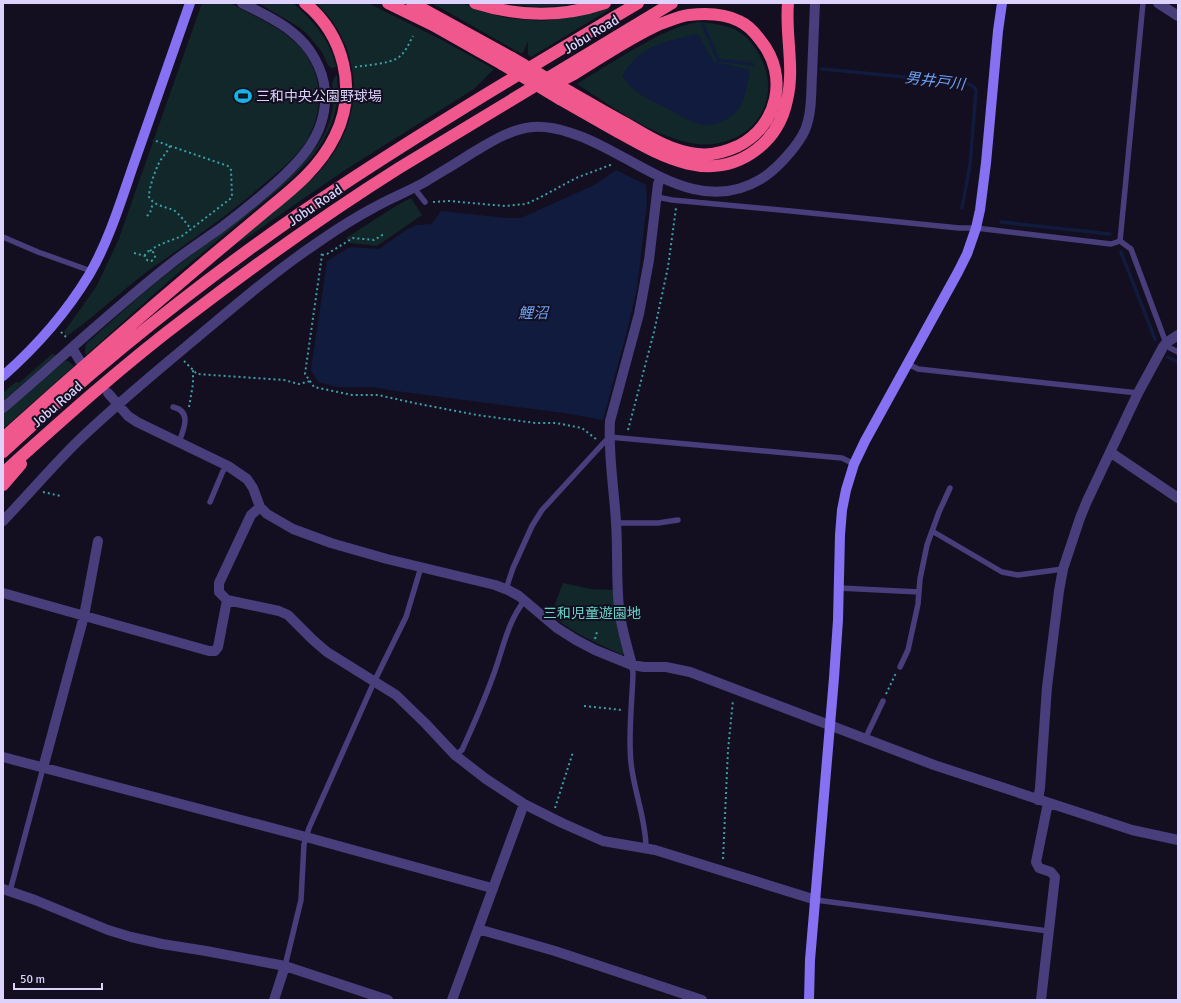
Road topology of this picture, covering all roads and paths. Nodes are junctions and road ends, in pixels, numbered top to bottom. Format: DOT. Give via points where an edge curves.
graph roads {
  1 [pos="190,3"];
  2 [pos="242,3"];
  3 [pos="305,3"];
  4 [pos="388,3"];
  5 [pos="412,3"];
  6 [pos="475,3"];
  7 [pos="604,3"];
  8 [pos="638,3"];
  9 [pos="672,3"];
  10 [pos="788,3"];
  11 [pos="815,3"];
  12 [pos="1002,3"];
  13 [pos="1143,3"];
  14 [pos="1158,3"];
  15 [pos="1178,16"];
  16 [pos="413,36"];
  17 [pos="507,61"];
  18 [pos="355,67"];
  19 [pos="565,95"];
  20 [pos="482,117"];
  21 [pos="150,139"];
  22 [pos="170,146"];
  23 [pos="627,159"];
  24 [pos="661,177"];
  25 [pos="414,188"];
  26 [pos="657,197"];
  27 [pos="677,201"];
  28 [pos="425,202"];
  29 [pos="153,203"];
  30 [pos="147,216"];
  31 [pos="976,228"];
  32 [pos="191,229"];
  33 [pos="384,234"];
  34 [pos="3,237"];
  35 [pos="1120,241"];
  36 [pos="313,246"];
  37 [pos="150,251"];
  38 [pos="134,253"];
  39 [pos="322,255"];
  40 [pos="145,256"];
  41 [pos="91,271"];
  42 [pos="61,332"];
  43 [pos="1178,335"];
  44 [pos="1166,343"];
  45 [pos="70,344"];
  46 [pos="1178,352"];
  47 [pos="178,354"];
  48 [pos="80,361"];
  49 [pos="908,364"];
  50 [pos="193,370"];
  51 [pos="3,376"];
  52 [pos="310,381"];
  53 [pos="108,393"];
  54 [pos="1138,393"];
  55 [pos="117,404"];
  56 [pos="173,407"];
  57 [pos="3,408"];
  58 [pos="49,410"];
  59 [pos="185,416"];
  60 [pos="3,438"];
  61 [pos="627,438"];
  62 [pos="40,439"];
  63 [pos="606,441"];
  64 [pos="179,442"];
  65 [pos="3,452"];
  66 [pos="1110,452"];
  67 [pos="854,464"];
  68 [pos="228,466"];
  69 [pos="3,473"];
  70 [pos="3,485"];
  71 [pos="950,488"];
  72 [pos="44,493"];
  73 [pos="61,496"];
  74 [pos="1178,498"];
  75 [pos="210,502"];
  76 [pos="260,507"];
  77 [pos="678,520"];
  78 [pos="3,521"];
  79 [pos="616,523"];
  80 [pos="932,531"];
  81 [pos="98,541"];
  82 [pos="421,567"];
  83 [pos="1064,569"];
  84 [pos="839,588"];
  85 [pos="506,589"];
  86 [pos="919,592"];
  87 [pos="3,593"];
  88 [pos="227,600"];
  89 [pos="525,600"];
  90 [pos="84,616"];
  91 [pos="632,665"];
  92 [pos="900,666"];
  93 [pos="374,682"];
  94 [pos="734,689"];
  95 [pos="883,701"];
  96 [pos="584,706"];
  97 [pos="631,711"];
  98 [pos="830,726"];
  99 [pos="865,739"];
  100 [pos="573,752"];
  101 [pos="455,755"];
  102 [pos="3,757"];
  103 [pos="43,768"];
  104 [pos="1038,800"];
  105 [pos="1048,803"];
  106 [pos="524,804"];
  107 [pos="552,818"];
  108 [pos="306,837"];
  109 [pos="1178,840"];
  110 [pos="646,848"];
  111 [pos="722,870"];
  112 [pos="493,889"];
  113 [pos="7,890"];
  114 [pos="816,900"];
  115 [pos="478,929"];
  116 [pos="1048,931"];
  117 [pos="285,966"];
  118 [pos="274,1000"];
  119 [pos="388,1000"];
  120 [pos="452,1000"];
  121 [pos="702,1000"];
  122 [pos="809,1000"];
  123 [pos="1041,1000"];
  1 -- 41 [label="street" via="114,219"];
  2 -- 45 [label="street" via="292,31 315,59 322,76 325,97 323,117 316,135 298,162 272,186"];
  3 -- 60 [label="highway" via="322,20 337,44 347,79 343,116 335,137 322,158 297,185 225,244"];
  4 -- 17 [label="highway"];
  5 -- 17 [label="highway"];
  6 -- 7 [label="highway" via="494,9 536,15 575,11"];
  8 -- 58 [label="highway, Jobu Road" via="353,178 298,215 175,305"];
  9 -- 20 [label="highway, Jobu Road"];
  10 -- 19 [label="highway" via="790,73 784,112 778,125 762,146 739,160 715,166 674,161 642,146"];
  11 -- 24 [label="street" via="808,122 788,155 761,179 729,191 712,192 684,188"];
  12 -- 31 [label="street" via="986,163"];
  13 -- 35 [label="lane"];
  14 -- 15 [label="street"];
  16 -- 18 [label="path" via="399,58"];
  17 -- 19 [label="highway, bridge"];
  19 -- 20 [label="highway" via="655,140 684,151 711,154 746,142 762,126 773,105 776,68 769,51 753,31 740,21 709,13 687,15 648,30 572,75"];
  20 -- 62 [label="highway, Jobu Road" via="359,193 281,247 181,321"];
  21 -- 22 [label="path"];
  22 -- 29 [label="path" via="158,164 150,190 149,198"];
  22 -- 32 [label="path" via="222,163 231,170 230,200"];
  23 -- 24 [label="street"];
  23 -- 25 [label="street" via="586,137 558,128 532,127 500,137"];
  23 -- 28 [label="path" via="591,171 526,204 505,206 449,201"];
  24 -- 26 [label="street"];
  25 -- 28 [label="lane"];
  25 -- 36 [label="street" via="358,217"];
  26 -- 27 [label="lane"];
  26 -- 63 [label="street" via="639,314"];
  27 -- 31 [label="lane"];
  27 -- 61 [label="path" via="668,267"];
  29 -- 30 [label="path"];
  29 -- 32 [label="path" via="173,210"];
  31 -- 35 [label="lane" via="1111,244"];
  31 -- 49 [label="street" via="958,272"];
  32 -- 37 [label="path"];
  33 -- 39 [label="path" via="374,240 353,238"];
  34 -- 41 [label="lane"];
  35 -- 44 [label="lane" via="1131,249"];
  36 -- 39 [label="path"];
  36 -- 47 [label="street" via="234,306"];
  37 -- 40 [label="path" via="146,252"];
  37 -- 40 [label="path" via="154,255 153,260 148,261"];
  38 -- 40 [label="path"];
  39 -- 52 [label="path" via="305,374"];
  41 -- 51 [label="street" via="53,326"];
  42 -- 45 [label="path"];
  43 -- 44 [label="street"];
  44 -- 46 [label="lane"];
  44 -- 54 [label="street"];
  45 -- 48 [label="street"];
  45 -- 57 [label="street"];
  47 -- 50 [label="path"];
  47 -- 55 [label="street"];
  49 -- 54 [label="lane" via="918,369"];
  49 -- 67 [label="street"];
  50 -- 52 [label="path" via="196,374 284,380 299,384"];
  50 -- 59 [label="path" via="190,404"];
  52 -- 63 [label="path" via="314,387 352,394 378,395 477,415 582,428"];
  53 -- 55 [label="street"];
  54 -- 66 [label="street"];
  55 -- 64 [label="street" via="137,422"];
  55 -- 78 [label="street"];
  56 -- 59 [label="lane" via="183,411"];
  58 -- 60 [label="highway"];
  58 -- 65 [label="highway, Jobu Road"];
  59 -- 64 [label="lane"];
  61 -- 63 [label="lane"];
  61 -- 67 [label="lane" via="842,458"];
  62 -- 69 [label="highway, Jobu Road"];
  62 -- 70 [label="highway"];
  63 -- 79 [label="street"];
  63 -- 85 [label="lane" via="542,510 532,526"];
  64 -- 68 [label="street"];
  66 -- 74 [label="street"];
  66 -- 83 [label="street" via="1080,518"];
  67 -- 84 [label="street" via="842,510"];
  68 -- 75 [label="lane"];
  68 -- 76 [label="street" via="247,479"];
  71 -- 80 [label="lane"];
  72 -- 73 [label="path"];
  76 -- 82 [label="street" via="267,514 310,536"];
  76 -- 88 [label="street" via="251,514 220,583 219,592"];
  77 -- 79 [label="lane" via="658,523"];
  79 -- 91 [label="street" via="619,610"];
  80 -- 83 [label="lane" via="1011,575"];
  80 -- 86 [label="lane"];
  81 -- 90 [label="street"];
  82 -- 85 [label="street"];
  82 -- 93 [label="lane" via="406,617"];
  83 -- 104 [label="street" via="1047,687"];
  84 -- 86 [label="lane"];
  84 -- 98 [label="street"];
  85 -- 89 [label="street"];
  86 -- 92 [label="lane" via="908,650"];
  87 -- 90 [label="street"];
  88 -- 90 [label="street" via="218,647 215,651"];
  88 -- 93 [label="street" via="283,612 327,652"];
  89 -- 91 [label="street" via="576,640"];
  89 -- 101 [label="lane" via="512,621 485,700 462,750"];
  90 -- 103 [label="street"];
  91 -- 94 [label="street" via="690,672"];
  91 -- 97 [label="lane"];
  92 -- 95 [label="path"];
  93 -- 101 [label="street" via="396,695"];
  93 -- 108 [label="lane"];
  94 -- 98 [label="street"];
  94 -- 111 [label="path"];
  95 -- 99 [label="lane"];
  96 -- 97 [label="path"];
  97 -- 110 [label="lane" via="631,765"];
  98 -- 99 [label="street"];
  98 -- 114 [label="street"];
  99 -- 104 [label="street"];
  100 -- 107 [label="path"];
  101 -- 106 [label="street"];
  102 -- 103 [label="street"];
  103 -- 108 [label="street"];
  103 -- 113 [label="lane"];
  104 -- 105 [label="street"];
  105 -- 109 [label="street" via="1132,830"];
  105 -- 116 [label="street" via="1036,862 1039,868 1051,872 1055,877"];
  106 -- 107 [label="street"];
  106 -- 112 [label="street"];
  107 -- 110 [label="street" via="603,841"];
  108 -- 112 [label="street"];
  108 -- 117 [label="lane" via="301,900"];
  110 -- 111 [label="street"];
  111 -- 114 [label="street"];
  112 -- 115 [label="street"];
  113 -- 117 [label="street" via="131,938"];
  114 -- 116 [label="lane"];
  114 -- 122 [label="street"];
  115 -- 120 [label="street"];
  115 -- 121 [label="street" via="555,951"];
  116 -- 123 [label="street"];
  117 -- 118 [label="street"];
  117 -- 119 [label="street"];
}
